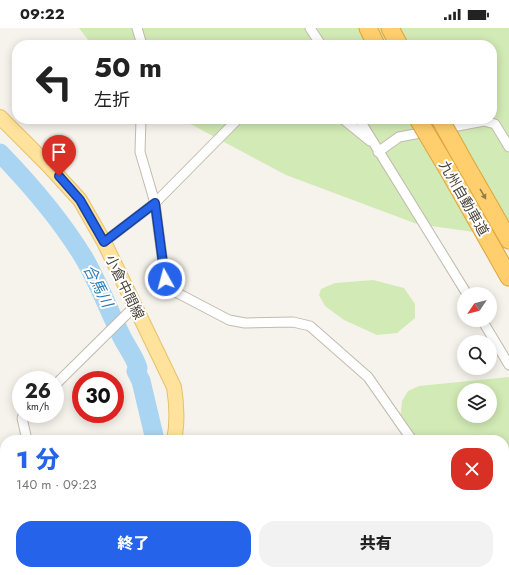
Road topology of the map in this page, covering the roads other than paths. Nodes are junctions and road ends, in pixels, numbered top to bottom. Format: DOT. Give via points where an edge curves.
graph roads {
  1 [pos="137,28"];
  2 [pos="310,28"];
  3 [pos="368,28"];
  4 [pos="390,28"];
  5 [pos="141,40"];
  6 [pos="318,40"];
  7 [pos="374,40"];
  8 [pos="396,40"];
  9 [pos="0,117"];
  10 [pos="141,124"];
  11 [pos="233,124"];
  12 [pos="349,124"];
  13 [pos="362,124"];
  14 [pos="421,124"];
  15 [pos="443,124"];
  16 [pos="468,124"];
  17 [pos="495,124"];
  18 [pos="509,147"];
  19 [pos="377,149"];
  20 [pos="155,203"];
  21 [pos="509,240"];
  22 [pos="104,242"];
  23 [pos="509,277"];
  24 [pos="462,287"];
  25 [pos="135,306"];
  26 [pos="486,327"];
  27 [pos="509,365"];
  28 [pos="64,376"];
  29 [pos="23,423"];
  30 [pos="26,435"];
  31 [pos="175,435"];
  32 [pos="409,435"];
  1 -- 5 [label="street"];
  2 -- 6 [label="street"];
  3 -- 7 [label="highway"];
  4 -- 8 [label="highway"];
  9 -- 22 [label="main road, 小倉中間線" via="80,200"];
  10 -- 20 [label="street" via="140,152"];
  11 -- 20 [label="street"];
  12 -- 19 [label="street"];
  13 -- 19 [label="street"];
  14 -- 23 [label="highway, 九州自動車道, bridge"];
  15 -- 21 [label="highway, 九州自動車道, one-way, bridge"];
  16 -- 19 [label="street" via="399,137"];
  17 -- 18 [label="street"];
  19 -- 24 [label="street"];
  20 -- 22 [label="street"];
  20 -- 32 [label="street" via="168,288 229,320 245,323 293,322 310,326 368,377"];
  22 -- 25 [label="main road, 小倉中間線"];
  25 -- 28 [label="street"];
  25 -- 31 [label="main road, 小倉中間線" via="174,387 178,406"];
  26 -- 27 [label="street"];
  29 -- 30 [label="street"];
}
